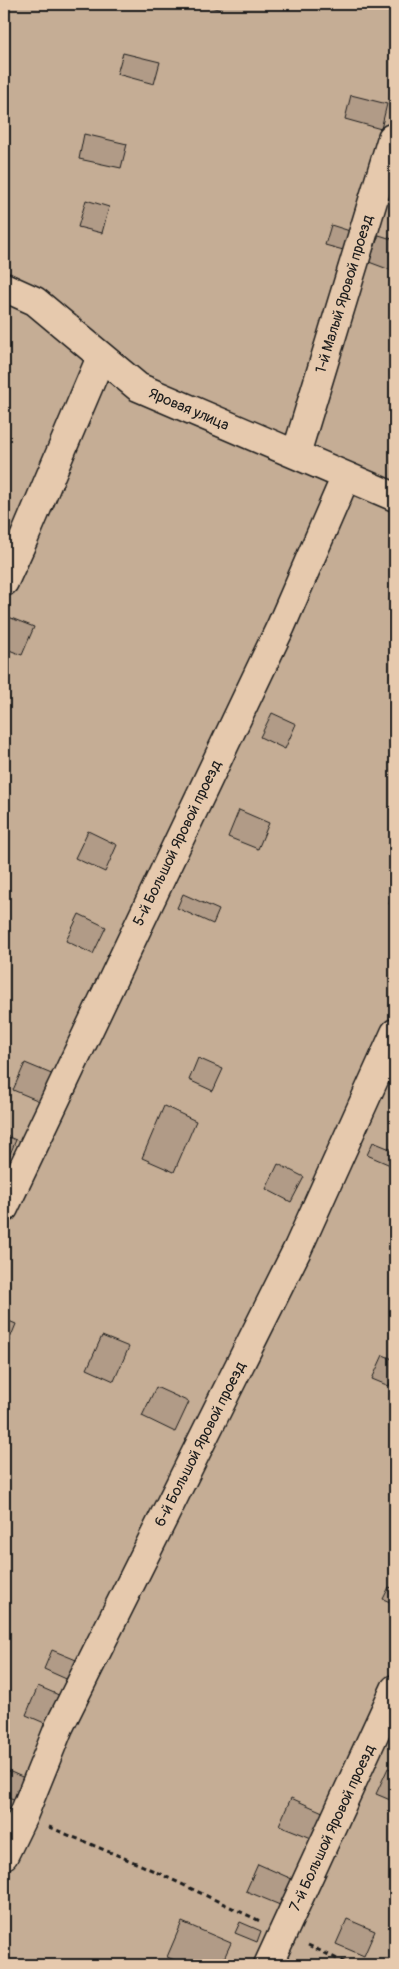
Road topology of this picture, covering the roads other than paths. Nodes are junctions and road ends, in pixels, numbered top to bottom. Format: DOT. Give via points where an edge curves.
graph roads {
  1 [pos="395,139"];
  2 [pos="4,287"];
  3 [pos="101,357"];
  4 [pos="296,454"];
  5 [pos="346,476"];
  6 [pos="395,497"];
  7 [pos="4,582"];
  8 [pos="395,1032"];
  9 [pos="4,1208"];
  10 [pos="395,1690"];
  11 [pos="4,1855"];
  12 [pos="268,1965"];
  1 -- 4 [label="street, 1-й Малый Яровой проезд" via="392,138"];
  2 -- 3 [label="street, Яровая улица" via="35,301"];
  3 -- 4 [label="street, Яровая улица" via="138,388"];
  3 -- 7 [label="street"];
  4 -- 5 [label="street, Яровая улица"];
  5 -- 6 [label="street, Яровая улица"];
  5 -- 9 [label="street, 5-й Большой Яровой проезд" via="282,626"];
  8 -- 11 [label="street, 6-й Большой Яровой проезд" via="298,1248 60,1727"];
  10 -- 12 [label="street, 7-й Большой Яровой проезд"];
}
